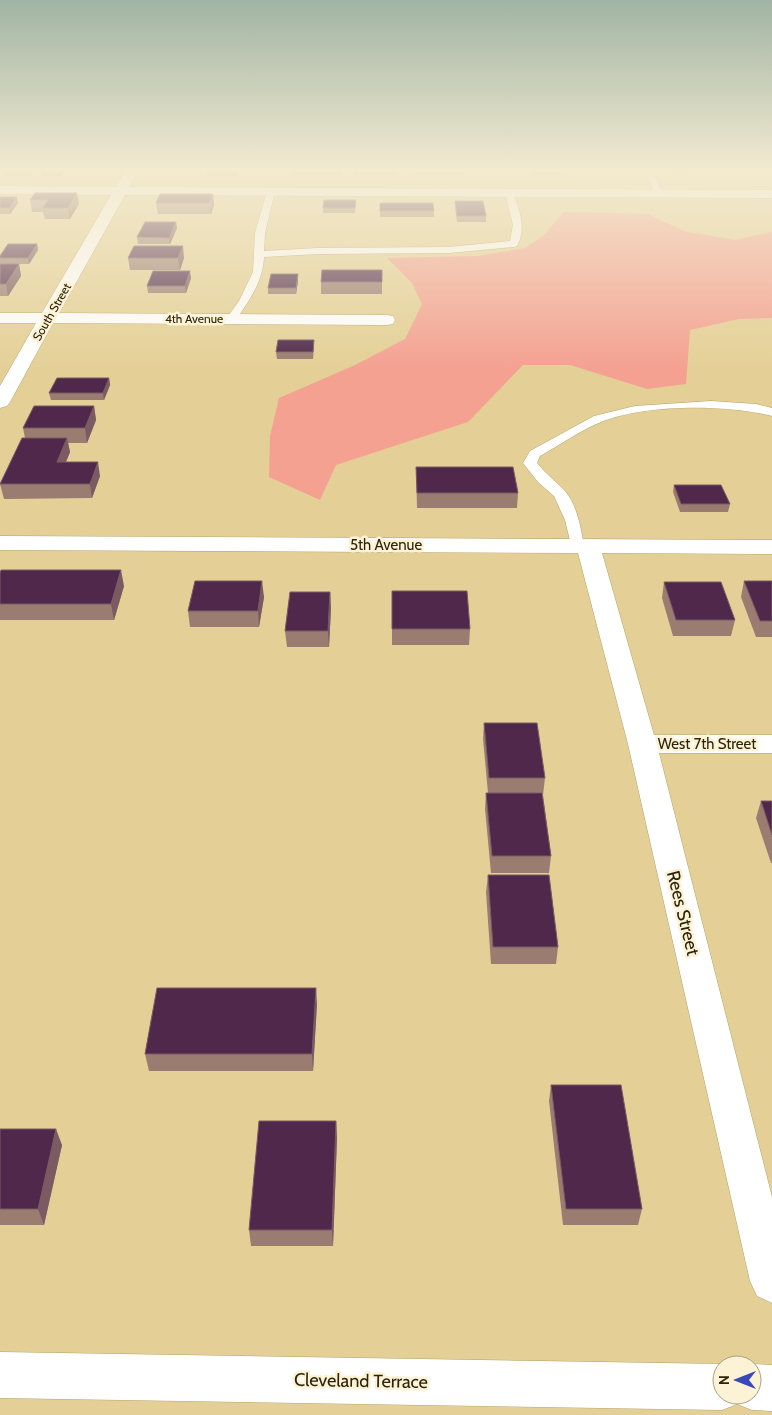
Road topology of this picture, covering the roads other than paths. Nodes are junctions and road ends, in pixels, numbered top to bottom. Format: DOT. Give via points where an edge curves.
graph roads {
  1 [pos="94,236"];
  2 [pos="260,236"];
  3 [pos="518,236"];
  4 [pos="259,254"];
  5 [pos="0,318"];
  6 [pos="49,318"];
  7 [pos="231,319"];
  8 [pos="387,320"];
  9 [pos="0,402"];
  10 [pos="772,412"];
  11 [pos="0,543"];
  12 [pos="583,546"];
  13 [pos="772,547"];
  14 [pos="642,744"];
  15 [pos="772,744"];
  16 [pos="772,1281"];
  17 [pos="0,1375"];
  18 [pos="712,1387"];
  1 -- 6 [label="street, South Street"];
  2 -- 4 [label="lane"];
  3 -- 4 [label="lane" via="514,244 449,250"];
  4 -- 7 [label="lane" via="258,272"];
  5 -- 6 [label="street, 4th Avenue"];
  6 -- 7 [label="street, 4th Avenue"];
  6 -- 9 [label="street, South Street"];
  7 -- 8 [label="street, 4th Avenue"];
  10 -- 12 [label="lane" via="734,406 641,409 599,419 535,454 530,463 560,494"];
  11 -- 12 [label="street, 5th Avenue"];
  12 -- 13 [label="street, 5th Avenue"];
  12 -- 14 [label="street, Rees Street"];
  14 -- 15 [label="street, West 7th Street"];
  14 -- 16 [label="street, Rees Street"];
  17 -- 18 [label="street, Cleveland Terrace"];
}
